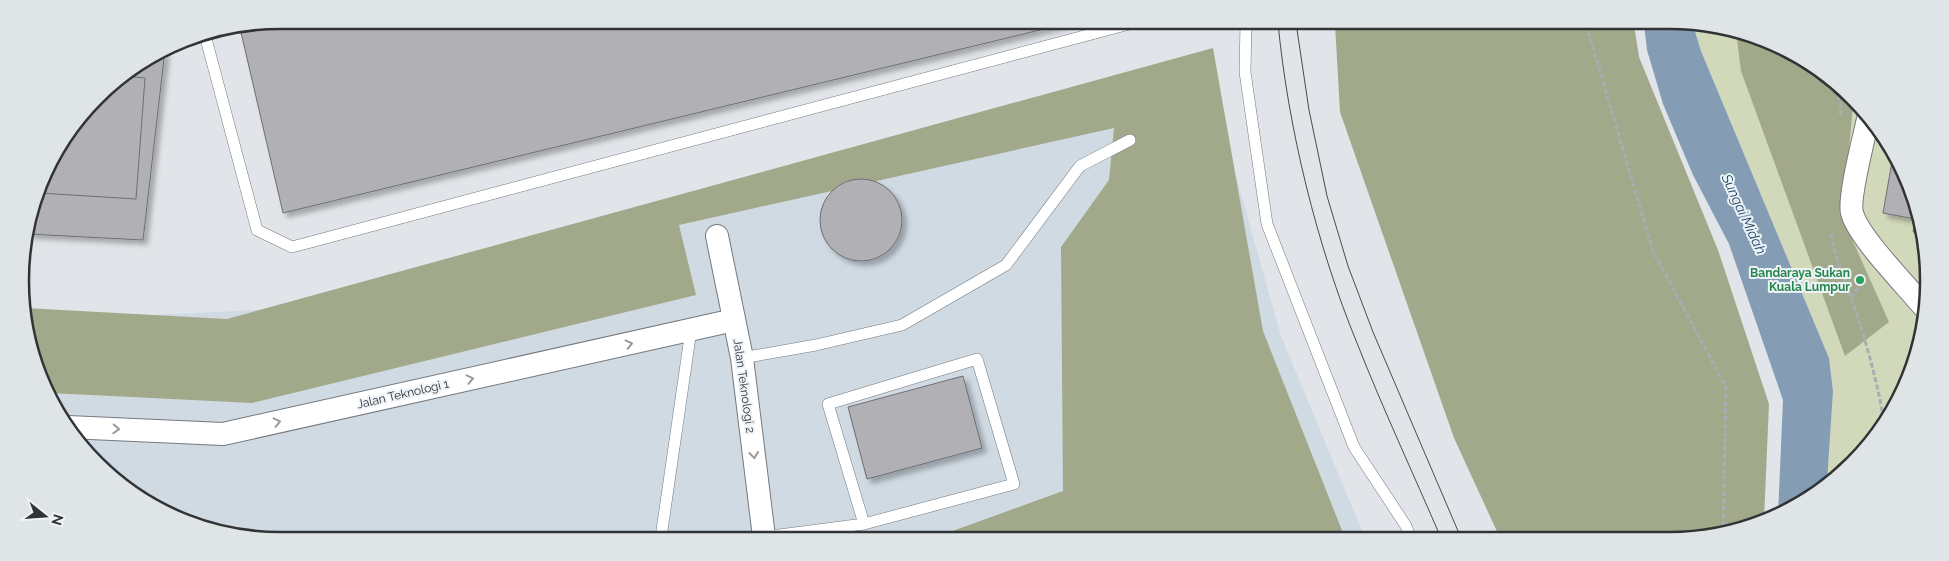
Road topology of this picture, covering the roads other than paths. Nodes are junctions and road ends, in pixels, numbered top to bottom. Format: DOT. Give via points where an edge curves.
graph roads {
  1 [pos="1110,29"];
  2 [pos="1246,29"];
  3 [pos="205,40"];
  4 [pos="1867,125"];
  5 [pos="1130,140"];
  6 [pos="717,236"];
  7 [pos="1919,301"];
  8 [pos="734,320"];
  9 [pos="691,330"];
  10 [pos="742,358"];
  11 [pos="76,427"];
  12 [pos="864,524"];
  13 [pos="662,532"];
  14 [pos="763,532"];
  15 [pos="802,532"];
  16 [pos="1408,532"];
  1 -- 3 [label="lane" via="292,247 257,230"];
  2 -- 16 [label="lane" via="1245,72 1267,224 1354,447"];
  4 -- 7 [label="street" via="1852,212 1859,228"];
  5 -- 10 [label="lane" via="1080,166 1006,265 902,324 816,345"];
  6 -- 8 [label="street, Jalan Teknologi 2"];
  8 -- 9 [label="street, Jalan Teknologi 1"];
  8 -- 10 [label="street, Jalan Teknologi 2"];
  11 -- 9 [label="street, Jalan Teknologi 1, one-way" via="224,434"];
  9 -- 13 [label="lane"];
  10 -- 14 [label="street, Jalan Teknologi 2, one-way"];
  12 -- 12 [label="lane" via="1014,484 977,359 828,404"];
  12 -- 15 [label="lane"];
}
